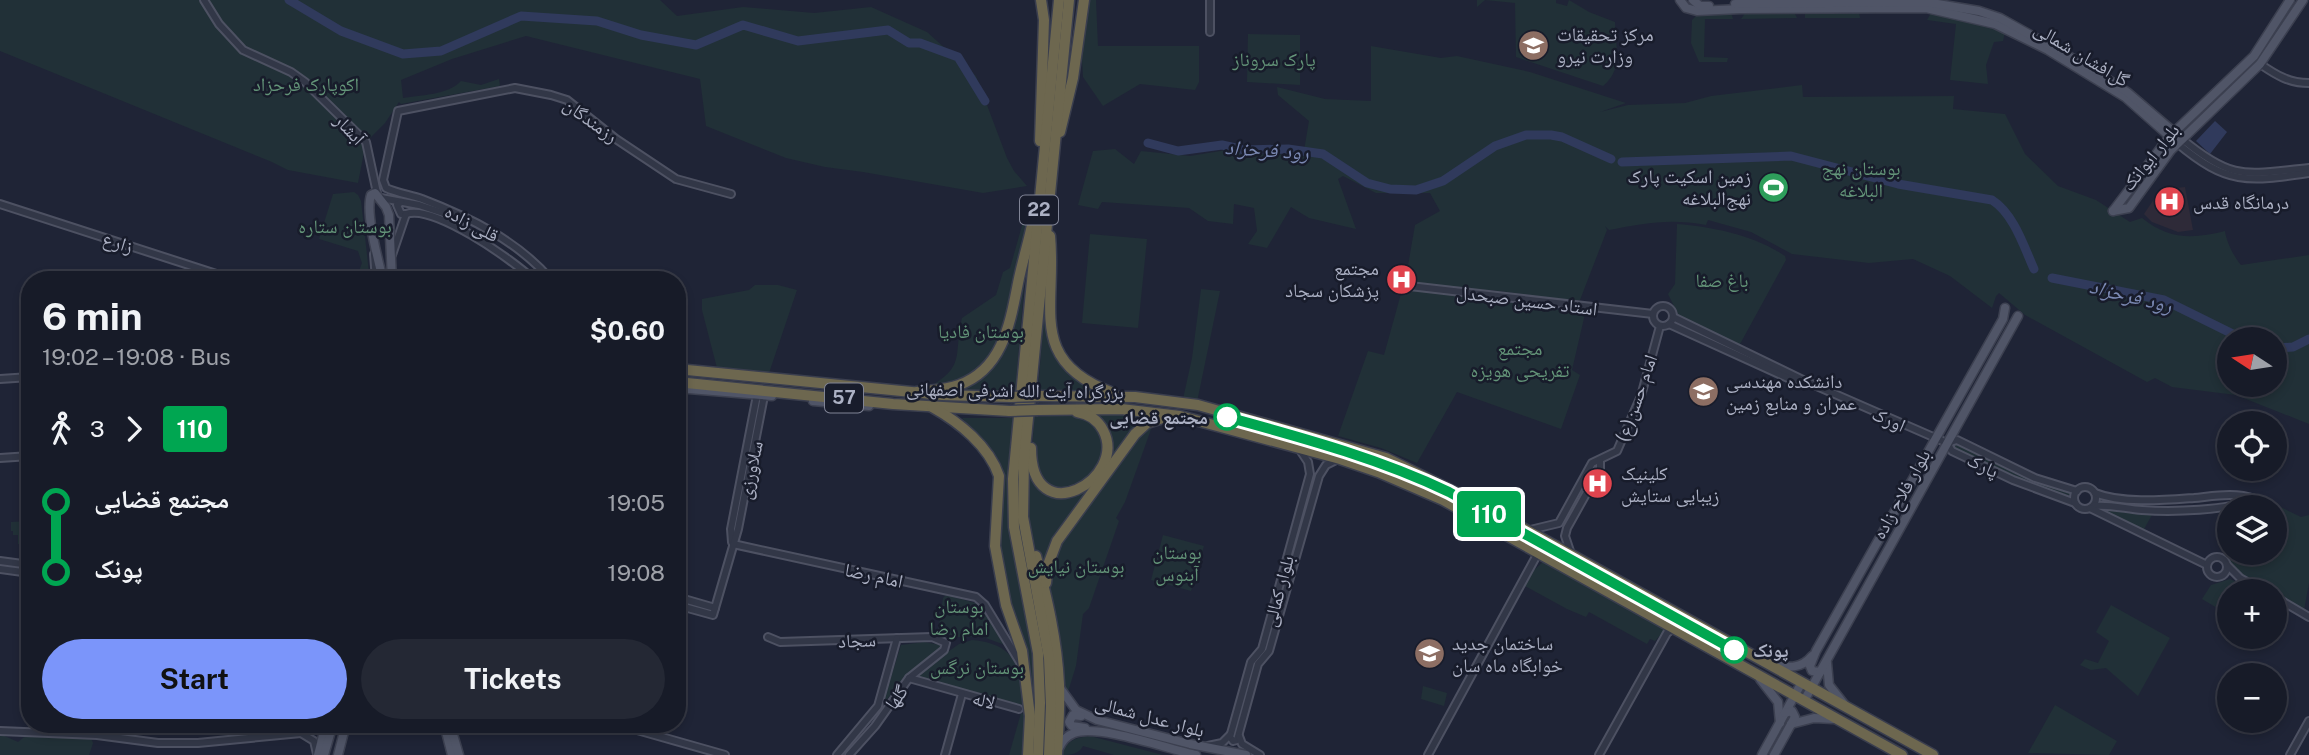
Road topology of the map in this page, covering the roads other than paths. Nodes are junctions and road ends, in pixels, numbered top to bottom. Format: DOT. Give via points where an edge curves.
graph roads {
  1 [pos="204,0"];
  2 [pos="1041,0"];
  3 [pos="1059,0"];
  4 [pos="1069,0"];
  5 [pos="1084,0"];
  6 [pos="1210,0"];
  7 [pos="1679,0"];
  8 [pos="1693,0"];
  9 [pos="2290,0"];
  10 [pos="2303,0"];
  11 [pos="1210,32"];
  12 [pos="2260,64"];
  13 [pos="2309,83"];
  14 [pos="399,110"];
  15 [pos="2171,134"];
  16 [pos="2179,141"];
  17 [pos="1054,153"];
  18 [pos="2309,168"];
  19 [pos="2309,173"];
  20 [pos="1043,177"];
  21 [pos="731,194"];
  22 [pos="379,196"];
  23 [pos="401,201"];
  24 [pos="0,204"];
  25 [pos="1048,210"];
  26 [pos="406,214"];
  27 [pos="479,224"];
  28 [pos="389,226"];
  29 [pos="372,230"];
  30 [pos="374,245"];
  31 [pos="390,260"];
  32 [pos="207,271"];
  33 [pos="375,271"];
  34 [pos="381,271"];
  35 [pos="391,271"];
  36 [pos="523,271"];
  37 [pos="541,271"];
  38 [pos="1401,285"];
  39 [pos="2005,308"];
  40 [pos="1653,314"];
  41 [pos="2018,316"];
  42 [pos="1673,317"];
  43 [pos="1669,324"];
  44 [pos="1660,326"];
  45 [pos="686,370"];
  46 [pos="21,378"];
  47 [pos="0,379"];
  48 [pos="1805,380"];
  49 [pos="686,383"];
  50 [pos="686,389"];
  51 [pos="917,392"];
  52 [pos="761,395"];
  53 [pos="1123,396"];
  54 [pos="1840,397"];
  55 [pos="892,404"];
  56 [pos="1835,404"];
  57 [pos="932,407"];
  58 [pos="1034,408"];
  59 [pos="1052,410"];
  60 [pos="1181,416"];
  61 [pos="1936,439"];
  62 [pos="1947,443"];
  63 [pos="1296,447"];
  64 [pos="21,457"];
  65 [pos="0,458"];
  66 [pos="1340,459"];
  67 [pos="1600,461"];
  68 [pos="1309,467"];
  69 [pos="1322,468"];
  70 [pos="2077,491"];
  71 [pos="2095,493"];
  72 [pos="1023,501"];
  73 [pos="2076,503"];
  74 [pos="2091,507"];
  75 [pos="1559,523"];
  76 [pos="1567,527"];
  77 [pos="1528,530"];
  78 [pos="733,544"];
  79 [pos="1538,553"];
  80 [pos="1571,554"];
  81 [pos="2217,557"];
  82 [pos="0,561"];
  83 [pos="21,564"];
  84 [pos="2207,565"];
  85 [pos="2226,565"];
  86 [pos="2228,565"];
  87 [pos="0,569"];
  88 [pos="21,572"];
  89 [pos="2221,577"];
  90 [pos="2241,578"];
  91 [pos="1856,581"];
  92 [pos="1867,587"];
  93 [pos="1046,594"];
  94 [pos="686,600"];
  95 [pos="2287,604"];
  96 [pos="686,606"];
  97 [pos="714,611"];
  98 [pos="2309,617"];
  99 [pos="1012,624"];
  100 [pos="999,629"];
  101 [pos="1671,631"];
  102 [pos="768,637"];
  103 [pos="897,638"];
  104 [pos="946,643"];
  105 [pos="1816,651"];
  106 [pos="1828,657"];
  107 [pos="1767,663"];
  108 [pos="1781,670"];
  109 [pos="1819,672"];
  110 [pos="1759,676"];
  111 [pos="909,678"];
  112 [pos="1026,680"];
  113 [pos="1774,685"];
  114 [pos="1806,685"];
  115 [pos="1059,686"];
  116 [pos="962,694"];
  117 [pos="1799,698"];
  118 [pos="1835,700"];
  119 [pos="1846,706"];
  120 [pos="1019,709"];
  121 [pos="1785,713"];
  122 [pos="1828,714"];
  123 [pos="1097,720"];
  124 [pos="1839,720"];
  125 [pos="2309,721"];
  126 [pos="1780,723"];
  127 [pos="1791,724"];
  128 [pos="0,731"];
  129 [pos="21,732"];
  130 [pos="1101,732"];
  131 [pos="48,733"];
  132 [pos="301,733"];
  133 [pos="323,733"];
  134 [pos="330,733"];
  135 [pos="344,733"];
  136 [pos="446,733"];
  137 [pos="452,733"];
  138 [pos="648,733"];
  139 [pos="1234,737"];
  140 [pos="1204,747"];
  141 [pos="1191,754"];
  142 [pos="317,755"];
  143 [pos="324,755"];
  144 [pos="338,755"];
  145 [pos="452,755"];
  146 [pos="458,755"];
  147 [pos="725,755"];
  148 [pos="837,755"];
  149 [pos="849,755"];
  150 [pos="945,755"];
  151 [pos="1028,755"];
  152 [pos="1038,755"];
  153 [pos="1049,755"];
  154 [pos="1057,755"];
  155 [pos="1246,755"];
  156 [pos="1260,755"];
  157 [pos="1428,755"];
  158 [pos="1599,755"];
  159 [pos="1762,755"];
  160 [pos="1774,755"];
  161 [pos="1902,755"];
  162 [pos="1933,755"];
  163 [pos="2290,755"];
  1 -- 22 [label="street, آبشار" via="243,50 305,82 366,142"];
  2 -- 20 [label="highway"];
  3 -- 20 [label="highway, 22"];
  4 -- 17 [label="highway, 22"];
  5 -- 17 [label="highway" via="1073,78"];
  6 -- 11 [label="street"];
  7 -- 15 [label="main road, گل‌افشان شمالی" via="1698,11 1926,8 1996,24 2125,97"];
  8 -- 15 [label="main road, گل‌افشان شمالی" via="1704,6 1926,2 1979,12 2013,24 2097,72 2127,92"];
  9 -- 15 [label="main road, بلوار ایوانک" via="2254,55"];
  10 -- 12 [label="main road, بلوار ایوانک"];
  12 -- 13 [label="street" via="2277,76"];
  12 -- 16 [label="main road, بلوار ایوانک"];
  14 -- 21 [label="street, رزمندگان" via="516,88 551,95 567,100 676,179"];
  14 -- 27 [label="street, قلی زاده" via="384,184"];
  15 -- 16 [label="main road"];
  15 -- 16 [label="main road, بلوار ایوانک" via="2113,211 2129,208"];
  16 -- 18 [label="street" via="2227,170 2257,174"];
  16 -- 19 [label="street" via="2197,160 2225,175 2256,180"];
  17 -- 25 [label="highway, 22"];
  20 -- 51 [label="highway" via="1010,320 996,355 962,384"];
  20 -- 152 [label="highway, 22" via="1013,479 1013,517 1038,653"];
  22 -- 23 [label="street"];
  22 -- 28 [label="main road"];
  22 -- 29 [label="main road" via="371,195 369,200"];
  23 -- 26 [label="street" via="397,209"];
  23 -- 27 [label="street"];
  24 -- 32 [label="street, زارع"];
  25 -- 53 [label="highway" via="1053,342 1067,365 1089,384"];
  25 -- 58 [label="highway, 22"];
  26 -- 31 [label="street"];
  26 -- 36 [label="street, قلی زاده" via="422,214 466,232"];
  27 -- 37 [label="street, قلی زاده"];
  28 -- 29 [label="main road" via="382,220"];
  28 -- 31 [label="main road"];
  29 -- 30 [label="main road"];
  30 -- 33 [label="street"];
  30 -- 34 [label="main road"];
  31 -- 35 [label="main road"];
  38 -- 40 [label="street, استاد حسین صبحدل"];
  39 -- 61 [label="main road, بلوار فلاح زاده"];
  40 -- 42 [label="street" via="1663,306"];
  40 -- 44 [label="street"];
  41 -- 62 [label="main road, بلوار فلاح زاده"];
  42 -- 43 [label="street"];
  42 -- 48 [label="street"];
  43 -- 44 [label="street"];
  43 -- 48 [label="street" via="1790,379"];
  44 -- 67 [label="street, امام حسن(ع)" via="1641,396 1617,451"];
  45 -- 51 [label="highway, بزرگراه آیت الله اشرفی اصفهانی / 57"];
  46 -- 47 [label="street"];
  48 -- 54 [label="street, اورک"];
  49 -- 55 [label="highway, بزرگراه آیت الله اشرفی اصفهانی / 57"];
  50 -- 52 [label="main road"];
  51 -- 53 [label="highway, بزرگراه آیت الله اشرفی اصفهانی / 57, bridge"];
  52 -- 55 [label="main road" via="874,407"];
  52 -- 78 [label="street, سلاورزی"];
  53 -- 77 [label="highway, بزرگراه آیت الله اشرفی اصفهانی / 57" via="1200,406 1386,458"];
  54 -- 56 [label="street"];
  54 -- 61 [label="street, اورک"];
  55 -- 57 [label="highway, بزرگراه آیت الله اشرفی اصفهانی / 57"];
  57 -- 58 [label="highway, بزرگراه آیت الله اشرفی اصفهانی / 57, bridge"];
  57 -- 99 [label="highway" via="967,430 997,470 995,546"];
  58 -- 59 [label="highway, بزرگراه آیت الله اشرفی اصفهانی / 57"];
  58 -- 59 [label="highway" via="1031,462 1035,476 1050,491 1069,493 1085,486 1100,470 1107,439 1089,415"];
  58 -- 72 [label="highway, 22"];
  59 -- 60 [label="highway, بزرگراه آیت الله اشرفی اصفهانی / 57" via="1132,410"];
  60 -- 63 [label="highway, بزرگراه آیت الله اشرفی اصفهانی / 57"];
  60 -- 93 [label="highway" via="1151,421 1135,434 1057,541 1048,565"];
  61 -- 62 [label="street, اورک"];
  61 -- 91 [label="main road, بلوار فلاح زاده"];
  62 -- 70 [label="street, پارک" via="1957,440 2035,478"];
  62 -- 73 [label="street, پارک" via="1952,451 2013,480"];
  62 -- 92 [label="main road, بلوار فلاح زاده"];
  63 -- 66 [label="highway, بزرگراه آیت الله اشرفی اصفهانی / 57"];
  63 -- 68 [label="street"];
  64 -- 65 [label="street"];
  66 -- 69 [label="street"];
  66 -- 79 [label="highway, بزرگراه آیت الله اشرفی اصفهانی / 57" via="1423,490"];
  67 -- 75 [label="street, امام حسن(ع)" via="1592,463"];
  67 -- 76 [label="street, امام حسن(ع)" via="1600,469"];
  68 -- 69 [label="street" via="1317,462"];
  68 -- 139 [label="street, بلوار کمالی" via="1262,649 1251,662"];
  69 -- 139 [label="street, بلوار کمالی" via="1269,651 1258,664"];
  70 -- 71 [label="street" via="2086,488"];
  70 -- 73 [label="street"];
  71 -- 74 [label="street"];
  71 -- 74 [label="street" via="2127,499 2242,495 2255,499 2240,505 2175,510"];
  72 -- 93 [label="highway"];
  72 -- 153 [label="highway, 22" via="1049,658"];
  73 -- 74 [label="street" via="2080,508"];
  74 -- 84 [label="street"];
  75 -- 76 [label="street"];
  75 -- 77 [label="street"];
  76 -- 80 [label="street"];
  77 -- 80 [label="highway, بزرگراه آیت الله اشرفی اصفهانی / 57"];
  78 -- 97 [label="street, سلاورزی"];
  78 -- 100 [label="street, امام رضا" via="976,597"];
  79 -- 101 [label="highway, بزرگراه آیت الله اشرفی اصفهانی / 57"];
  79 -- 157 [label="street"];
  80 -- 107 [label="highway, بزرگراه آیت الله اشرفی اصفهانی / 57"];
  81 -- 84 [label="street"];
  82 -- 83 [label="street"];
  84 -- 89 [label="street" via="2211,576"];
  85 -- 89 [label="street"];
  86 -- 90 [label="street"];
  87 -- 88 [label="street"];
  89 -- 90 [label="street"];
  91 -- 92 [label="main road" via="1866,575"];
  91 -- 105 [label="main road, بلوار فلاح زاده"];
  92 -- 106 [label="main road, بلوار فلاح زاده"];
  93 -- 115 [label="highway"];
  94 -- 97 [label="street"];
  95 -- 98 [label="street"];
  96 -- 97 [label="street"];
  99 -- 100 [label="street" via="1007,630"];
  99 -- 112 [label="highway"];
  100 -- 112 [label="street, امام رضا"];
  101 -- 110 [label="highway, بزرگراه آیت الله اشرفی اصفهانی / 57"];
  101 -- 158 [label="street"];
  102 -- 103 [label="street, سجاد" via="780,642"];
  103 -- 104 [label="street, سجاد" via="932,637"];
  103 -- 148 [label="street" via="878,706"];
  104 -- 111 [label="street, گلها" via="944,650"];
  105 -- 107 [label="main road" via="1798,667"];
  105 -- 109 [label="main road" via="1810,666"];
  106 -- 109 [label="main road, بلوار فلاح زاده"];
  106 -- 119 [label="main road" via="1829,685"];
  107 -- 108 [label="highway, بزرگراه آیت الله اشرفی اصفهانی / 57"];
  108 -- 113 [label="highway" via="1784,681"];
  108 -- 114 [label="highway, بزرگراه آیت الله اشرفی اصفهانی / 57"];
  109 -- 114 [label="main road, بلوار فلاح زاده"];
  110 -- 113 [label="highway, بزرگراه آیت الله اشرفی اصفهانی / 57"];
  110 -- 126 [label="main road" via="1778,702"];
  111 -- 116 [label="street, لاله"];
  111 -- 149 [label="street, گلها"];
  112 -- 151 [label="highway"];
  113 -- 117 [label="highway, بزرگراه آیت الله اشرفی اصفهانی / 57"];
  114 -- 117 [label="main road, بلوار فلاح زاده"];
  114 -- 118 [label="highway, بزرگراه آیت الله اشرفی اصفهانی / 57"];
  115 -- 123 [label="main road, بلوار عدل شمالی" via="1076,710"];
  115 -- 154 [label="highway"];
  116 -- 120 [label="street, لاله"];
  116 -- 150 [label="street"];
  117 -- 121 [label="main road, بلوار فلاح زاده"];
  117 -- 122 [label="highway, بزرگراه آیت الله اشرفی اصفهانی / 57"];
  118 -- 119 [label="highway, بزرگراه آیت الله اشرفی اصفهانی / 57"];
  118 -- 122 [label="highway" via="1824,703"];
  119 -- 162 [label="highway, 57"];
  121 -- 126 [label="main road, بلوار فلاح زاده"];
  121 -- 127 [label="main road" via="1794,713"];
  122 -- 124 [label="highway, بزرگراه آیت الله اشرفی اصفهانی / 57"];
  123 -- 130 [label="main road" via="1075,714 1069,722"];
  123 -- 140 [label="main road, بلوار عدل شمالی"];
  124 -- 127 [label="main road" via="1814,718"];
  124 -- 161 [label="highway, بزرگراه آیت الله اشرفی اصفهانی / 57"];
  125 -- 163 [label="street"];
  126 -- 159 [label="main road, بلوار فلاح زاده"];
  127 -- 160 [label="main road"];
  128 -- 129 [label="street"];
  130 -- 141 [label="main road, بلوار عدل شمالی"];
  130 -- 154 [label="main road, بلوار عدل شمالی" via="1070,734 1060,743"];
  131 -- 132 [label="street" via="198,743"];
  132 -- 142 [label="street" via="314,741"];
  133 -- 142 [label="main road"];
  134 -- 143 [label="main road"];
  135 -- 144 [label="main road"];
  136 -- 145 [label="main road"];
  137 -- 146 [label="main road"];
  138 -- 147 [label="street"];
  139 -- 140 [label="street"];
  139 -- 156 [label="street"];
  140 -- 155 [label="main road, بلوار عدل شمالی"];
}
